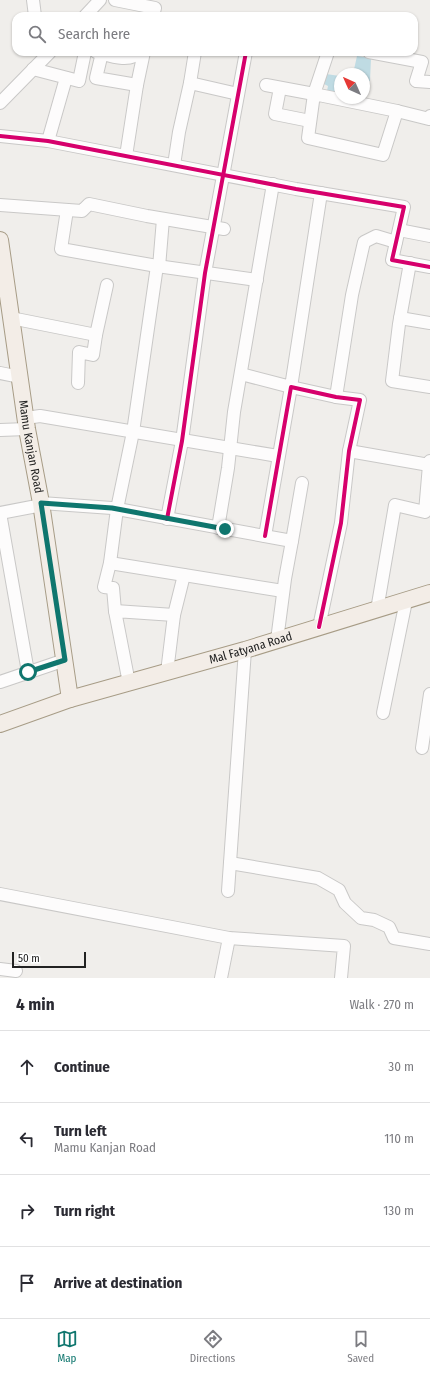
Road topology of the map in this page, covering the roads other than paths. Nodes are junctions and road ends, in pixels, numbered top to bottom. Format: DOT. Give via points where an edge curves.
graph roads {
  1 [pos="33,0"];
  2 [pos="115,0"];
  3 [pos="97,1"];
  4 [pos="34,12"];
  5 [pos="88,12"];
  6 [pos="156,12"];
  7 [pos="43,56"];
  8 [pos="84,56"];
  9 [pos="99,56"];
  10 [pos="116,56"];
  11 [pos="132,56"];
  12 [pos="143,56"];
  13 [pos="194,56"];
  14 [pos="245,56"];
  15 [pos="327,56"];
  16 [pos="390,56"];
  17 [pos="33,70"];
  18 [pos="66,78"];
  19 [pos="430,82"];
  20 [pos="190,83"];
  21 [pos="137,85"];
  22 [pos="266,85"];
  23 [pos="280,88"];
  24 [pos="238,94"];
  25 [pos="314,94"];
  26 [pos="0,103"];
  27 [pos="397,110"];
  28 [pos="430,116"];
  29 [pos="310,121"];
  30 [pos="0,136"];
  31 [pos="48,141"];
  32 [pos="126,156"];
  33 [pos="174,165"];
  34 [pos="222,175"];
  35 [pos="273,184"];
  36 [pos="321,193"];
  37 [pos="0,205"];
  38 [pos="67,210"];
  39 [pos="163,219"];
  40 [pos="219,228"];
  41 [pos="398,236"];
  42 [pos="430,236"];
  43 [pos="0,240"];
  44 [pos="410,264"];
  45 [pos="158,266"];
  46 [pos="430,267"];
  47 [pos="205,273"];
  48 [pos="257,280"];
  49 [pos="107,285"];
  50 [pos="7,314"];
  51 [pos="400,318"];
  52 [pos="430,323"];
  53 [pos="96,335"];
  54 [pos="0,373"];
  55 [pos="241,374"];
  56 [pos="20,377"];
  57 [pos="78,383"];
  58 [pos="291,387"];
  59 [pos="430,387"];
  60 [pos="336,397"];
  61 [pos="27,423"];
  62 [pos="0,430"];
  63 [pos="133,432"];
  64 [pos="182,441"];
  65 [pos="230,449"];
  66 [pos="350,451"];
  67 [pos="278,456"];
  68 [pos="430,463"];
  69 [pos="302,483"];
  70 [pos="41,504"];
  71 [pos="118,509"];
  72 [pos="427,512"];
  73 [pos="0,513"];
  74 [pos="167,519"];
  75 [pos="218,528"];
  76 [pos="265,536"];
  77 [pos="292,541"];
  78 [pos="110,563"];
  79 [pos="184,575"];
  80 [pos="283,591"];
  81 [pos="430,594"];
  82 [pos="406,601"];
  83 [pos="377,610"];
  84 [pos="115,611"];
  85 [pos="174,615"];
  86 [pos="319,627"];
  87 [pos="277,640"];
  88 [pos="245,650"];
  89 [pos="65,660"];
  90 [pos="28,672"];
  91 [pos="167,672"];
  92 [pos="0,682"];
  93 [pos="129,683"];
  94 [pos="430,694"];
  95 [pos="70,699"];
  96 [pos="383,713"];
  97 [pos="0,724"];
  98 [pos="422,748"];
  99 [pos="230,863"];
  100 [pos="228,891"];
  101 [pos="0,894"];
  102 [pos="229,938"];
  103 [pos="430,944"];
  104 [pos="0,969"];
  105 [pos="16,971"];
  106 [pos="221,978"];
  107 [pos="341,978"];
  1 -- 4 [label="street"];
  2 -- 6 [label="street" via="155,8"];
  3 -- 5 [label="street"];
  7 -- 17 [label="street"];
  8 -- 18 [label="street" via="79,81"];
  9 -- 21 [label="street" via="96,78"];
  10 -- 11 [label="street"];
  12 -- 21 [label="street"];
  13 -- 20 [label="street"];
  14 -- 24 [label="street"];
  15 -- 25 [label="street"];
  16 -- 19 [label="street" via="422,62 416,81"];
  17 -- 18 [label="street"];
  17 -- 26 [label="street"];
  18 -- 31 [label="street"];
  20 -- 24 [label="street"];
  20 -- 33 [label="street"];
  21 -- 32 [label="street"];
  22 -- 23 [label="street"];
  23 -- 25 [label="street"];
  23 -- 29 [label="street" via="275,114"];
  24 -- 34 [label="street"];
  25 -- 27 [label="street"];
  25 -- 29 [label="street"];
  27 -- 28 [label="street" via="429,120"];
  27 -- 29 [label="street" via="384,155 308,138"];
  30 -- 31 [label="street"];
  31 -- 32 [label="street"];
  32 -- 33 [label="street"];
  33 -- 34 [label="street"];
  34 -- 35 [label="street"];
  34 -- 40 [label="street"];
  35 -- 36 [label="street"];
  35 -- 48 [label="street"];
  36 -- 41 [label="street" via="404,207"];
  36 -- 58 [label="street"];
  37 -- 38 [label="street"];
  38 -- 39 [label="street" via="82,211 89,204"];
  38 -- 45 [label="street" via="61,249"];
  39 -- 40 [label="street"];
  39 -- 45 [label="street"];
  40 -- 47 [label="street"];
  41 -- 42 [label="street"];
  41 -- 44 [label="street" via="392,260"];
  41 -- 60 [label="street" via="376,236 364,242 352,295"];
  43 -- 50 [label="main road, Mamu Kanjan Road"];
  44 -- 46 [label="street"];
  44 -- 51 [label="street"];
  45 -- 47 [label="street"];
  45 -- 63 [label="street"];
  47 -- 48 [label="street"];
  47 -- 64 [label="street"];
  48 -- 55 [label="street"];
  49 -- 53 [label="street"];
  50 -- 53 [label="street"];
  50 -- 56 [label="main road, Mamu Kanjan Road"];
  51 -- 52 [label="street"];
  51 -- 59 [label="street" via="392,381"];
  53 -- 57 [label="street" via="92,355 79,352"];
  54 -- 56 [label="street"];
  55 -- 58 [label="street"];
  55 -- 65 [label="street"];
  56 -- 61 [label="main road, Mamu Kanjan Road"];
  58 -- 60 [label="street"];
  58 -- 67 [label="street"];
  60 -- 66 [label="street" via="360,400"];
  61 -- 62 [label="street"];
  61 -- 63 [label="street" via="40,416"];
  61 -- 70 [label="main road, Mamu Kanjan Road"];
  63 -- 64 [label="street"];
  63 -- 71 [label="street"];
  64 -- 65 [label="street"];
  64 -- 74 [label="street"];
  65 -- 67 [label="street"];
  65 -- 75 [label="street"];
  66 -- 68 [label="street"];
  66 -- 86 [label="street" via="341,523"];
  67 -- 76 [label="street"];
  68 -- 72 [label="street"];
  69 -- 77 [label="street"];
  70 -- 71 [label="street"];
  70 -- 73 [label="street"];
  70 -- 89 [label="main road, Mamu Kanjan Road"];
  71 -- 74 [label="street"];
  71 -- 78 [label="street"];
  72 -- 83 [label="street" via="394,505"];
  73 -- 90 [label="street"];
  74 -- 75 [label="street"];
  75 -- 76 [label="street"];
  76 -- 77 [label="street"];
  77 -- 80 [label="street"];
  78 -- 79 [label="street"];
  78 -- 84 [label="street" via="104,587 113,588"];
  79 -- 80 [label="street"];
  79 -- 85 [label="street"];
  80 -- 87 [label="street"];
  81 -- 82 [label="main road, Mal Fatyana Road"];
  82 -- 83 [label="main road, Mal Fatyana Road"];
  82 -- 96 [label="street"];
  83 -- 86 [label="main road, Mal Fatyana Road"];
  84 -- 85 [label="street"];
  84 -- 93 [label="street"];
  85 -- 91 [label="street"];
  86 -- 87 [label="main road, Mal Fatyana Road"];
  87 -- 88 [label="main road, Mal Fatyana Road"];
  88 -- 91 [label="main road, Mal Fatyana Road"];
  88 -- 99 [label="street"];
  89 -- 90 [label="street"];
  89 -- 95 [label="main road, Mamu Kanjan Road"];
  90 -- 92 [label="street"];
  91 -- 93 [label="main road, Mal Fatyana Road"];
  93 -- 95 [label="main road, Mal Fatyana Road"];
  94 -- 98 [label="street"];
  95 -- 97 [label="main road, Mal Fatyana Road"];
  99 -- 100 [label="street"];
  99 -- 103 [label="street" via="318,878 339,890 345,903 361,918 374,920 389,927 394,938"];
  101 -- 102 [label="street"];
  102 -- 106 [label="street"];
  102 -- 107 [label="street" via="344,946"];
  104 -- 105 [label="street"];
}
